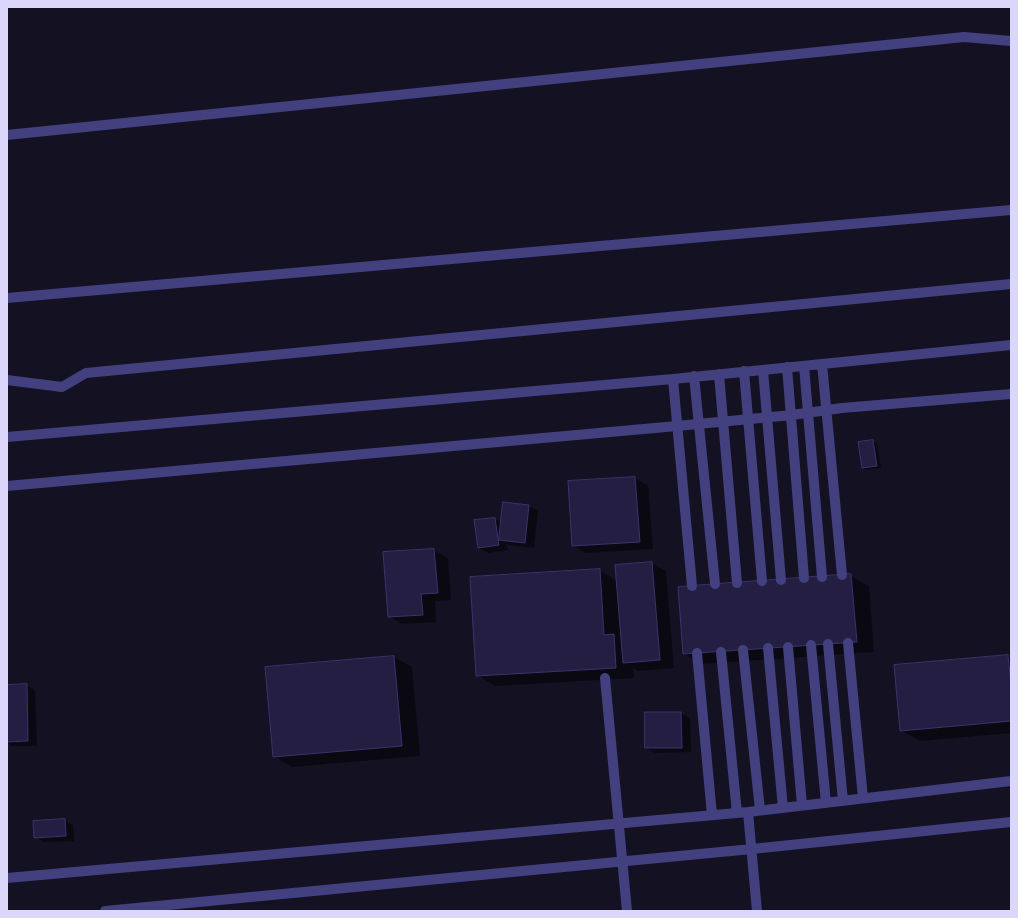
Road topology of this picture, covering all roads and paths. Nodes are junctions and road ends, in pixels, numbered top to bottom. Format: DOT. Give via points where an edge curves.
graph roads {
  1 [pos="1011,41"];
  2 [pos="7,135"];
  3 [pos="1011,210"];
  4 [pos="1011,284"];
  5 [pos="7,298"];
  6 [pos="1011,345"];
  7 [pos="822,364"];
  8 [pos="804,366"];
  9 [pos="788,367"];
  10 [pos="763,370"];
  11 [pos="744,372"];
  12 [pos="719,374"];
  13 [pos="694,376"];
  14 [pos="673,379"];
  15 [pos="7,380"];
  16 [pos="1011,394"];
  17 [pos="827,410"];
  18 [pos="808,412"];
  19 [pos="792,415"];
  20 [pos="767,417"];
  21 [pos="748,419"];
  22 [pos="724,421"];
  23 [pos="699,424"];
  24 [pos="678,426"];
  25 [pos="7,436"];
  26 [pos="7,486"];
  27 [pos="842,575"];
  28 [pos="822,577"];
  29 [pos="804,578"];
  30 [pos="782,580"];
  31 [pos="762,581"];
  32 [pos="737,583"];
  33 [pos="715,584"];
  34 [pos="692,586"];
  35 [pos="848,643"];
  36 [pos="828,644"];
  37 [pos="811,646"];
  38 [pos="788,647"];
  39 [pos="768,648"];
  40 [pos="743,650"];
  41 [pos="721,652"];
  42 [pos="697,653"];
  43 [pos="605,678"];
  44 [pos="1011,781"];
  45 [pos="863,798"];
  46 [pos="843,801"];
  47 [pos="826,802"];
  48 [pos="802,805"];
  49 [pos="783,808"];
  50 [pos="760,810"];
  51 [pos="748,812"];
  52 [pos="737,813"];
  53 [pos="712,815"];
  54 [pos="1011,822"];
  55 [pos="619,823"];
  56 [pos="752,849"];
  57 [pos="623,862"];
  58 [pos="7,878"];
  59 [pos="105,911"];
  60 [pos="627,911"];
  61 [pos="757,911"];
  1 -- 2 [label="lane" via="964,37"];
  3 -- 5 [label="lane"];
  4 -- 15 [label="lane" via="86,373 62,387"];
  6 -- 7 [label="lane"];
  7 -- 8 [label="lane"];
  7 -- 17 [label="lane"];
  8 -- 9 [label="lane"];
  8 -- 18 [label="lane"];
  9 -- 10 [label="lane"];
  9 -- 19 [label="lane"];
  10 -- 11 [label="lane"];
  10 -- 20 [label="lane"];
  11 -- 12 [label="lane"];
  11 -- 21 [label="lane"];
  12 -- 13 [label="lane"];
  12 -- 22 [label="lane"];
  13 -- 14 [label="lane"];
  13 -- 23 [label="lane"];
  14 -- 24 [label="lane"];
  14 -- 25 [label="lane"];
  16 -- 17 [label="lane"];
  17 -- 18 [label="lane"];
  17 -- 27 [label="lane"];
  18 -- 19 [label="lane"];
  18 -- 28 [label="lane"];
  19 -- 20 [label="lane"];
  19 -- 29 [label="lane"];
  20 -- 21 [label="lane"];
  20 -- 30 [label="lane"];
  21 -- 22 [label="lane"];
  21 -- 31 [label="lane"];
  22 -- 23 [label="lane"];
  22 -- 32 [label="lane"];
  23 -- 24 [label="lane"];
  23 -- 33 [label="lane"];
  24 -- 26 [label="lane"];
  24 -- 34 [label="lane"];
  35 -- 45 [label="lane"];
  36 -- 46 [label="lane"];
  37 -- 47 [label="lane"];
  38 -- 48 [label="lane"];
  39 -- 49 [label="lane"];
  40 -- 50 [label="lane"];
  41 -- 52 [label="lane"];
  42 -- 53 [label="lane"];
  43 -- 55 [label="lane"];
  44 -- 45 [label="lane"];
  45 -- 46 [label="lane"];
  46 -- 47 [label="lane"];
  47 -- 48 [label="lane"];
  48 -- 49 [label="lane"];
  49 -- 50 [label="lane"];
  50 -- 51 [label="lane"];
  51 -- 52 [label="lane"];
  51 -- 56 [label="lane"];
  52 -- 53 [label="lane"];
  53 -- 55 [label="lane"];
  54 -- 56 [label="lane"];
  55 -- 57 [label="lane"];
  55 -- 58 [label="lane"];
  56 -- 57 [label="lane"];
  56 -- 61 [label="lane"];
  57 -- 59 [label="lane"];
  57 -- 60 [label="lane"];
}
